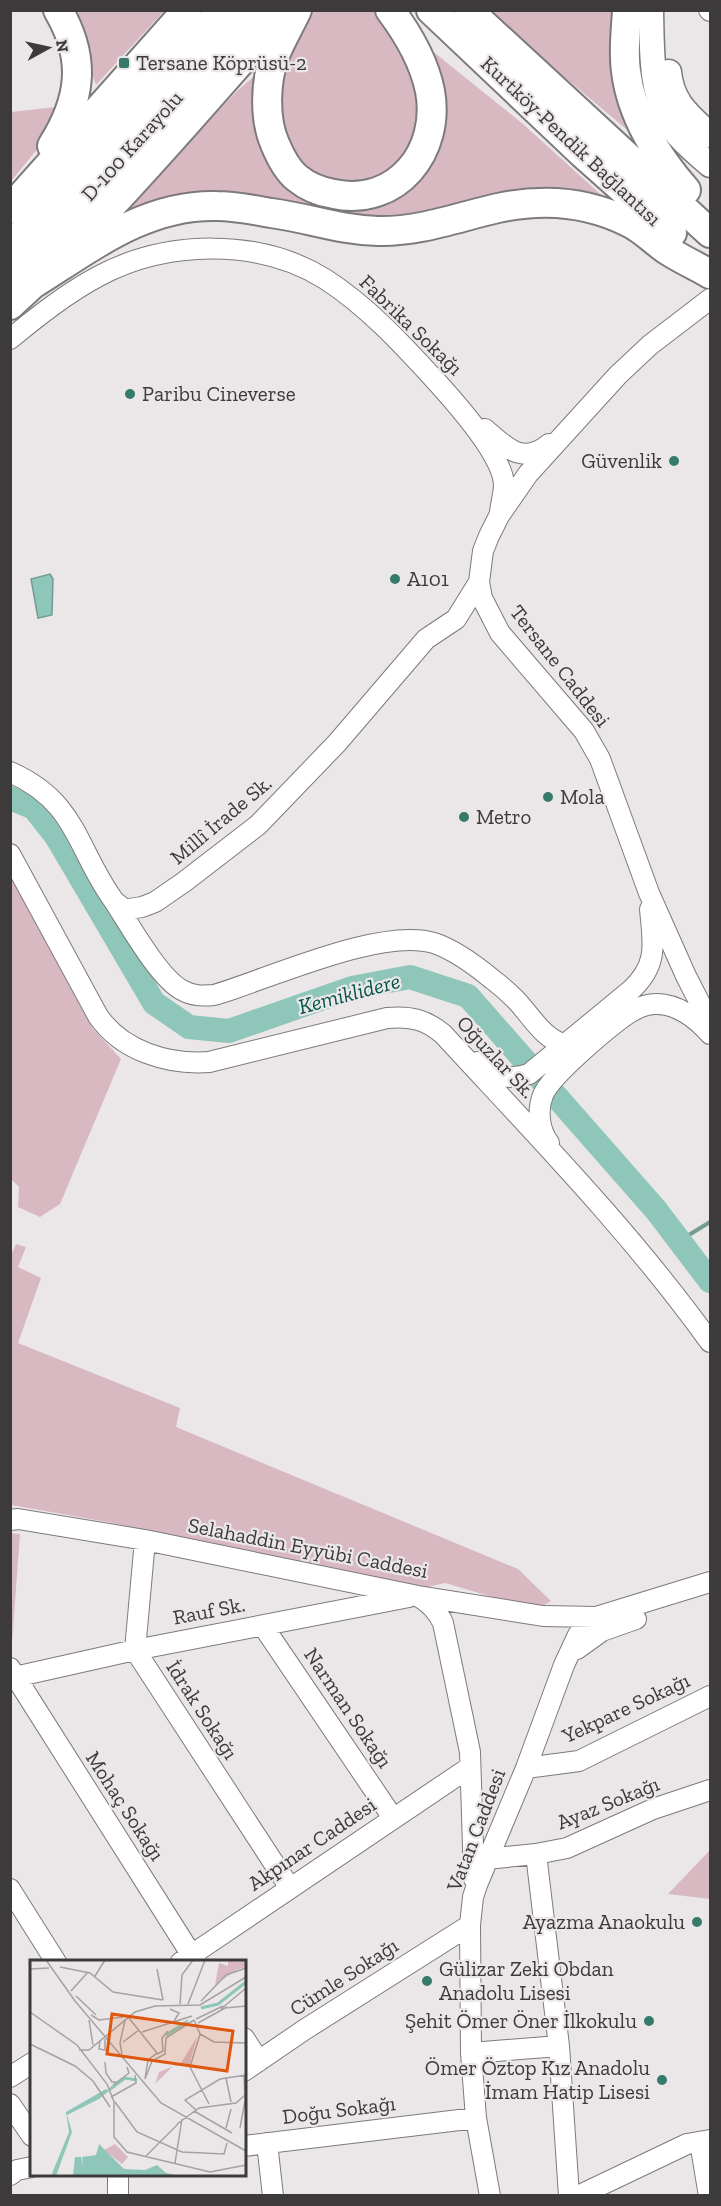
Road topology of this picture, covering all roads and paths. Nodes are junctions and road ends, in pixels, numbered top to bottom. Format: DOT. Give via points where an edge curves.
graph roads {
  1 [pos="58,10"];
  2 [pos="187,10"];
  3 [pos="222,10"];
  4 [pos="253,10"];
  5 [pos="286,10"];
  6 [pos="297,10"];
  7 [pos="390,10"];
  8 [pos="403,10"];
  9 [pos="431,10"];
  10 [pos="468,10"];
  11 [pos="627,10"];
  12 [pos="651,10"];
  13 [pos="666,10"];
  14 [pos="711,135"];
  15 [pos="582,153"];
  16 [pos="711,165"];
  17 [pos="10,208"];
  18 [pos="711,219"];
  19 [pos="711,233"];
  20 [pos="10,247"];
  21 [pos="711,273"];
  22 [pos="22,283"];
  23 [pos="711,299"];
  24 [pos="10,304"];
  25 [pos="10,339"];
  26 [pos="450,397"];
  27 [pos="577,420"];
  28 [pos="499,516"];
  29 [pos="479,582"];
  30 [pos="10,772"];
  31 [pos="10,854"];
  32 [pos="649,893"];
  33 [pos="114,901"];
  34 [pos="711,1023"];
  35 [pos="443,1034"];
  36 [pos="711,1034"];
  37 [pos="564,1053"];
  38 [pos="594,1199"];
  39 [pos="711,1342"];
  40 [pos="10,1520"];
  41 [pos="145,1540"];
  42 [pos="711,1582"];
  43 [pos="418,1596"];
  44 [pos="711,1596"];
  45 [pos="475,1605"];
  46 [pos="543,1616"];
  47 [pos="596,1617"];
  48 [pos="263,1626"];
  49 [pos="449,1647"];
  50 [pos="135,1650"];
  51 [pos="564,1665"];
  52 [pos="12,1674"];
  53 [pos="711,1696"];
  54 [pos="470,1767"];
  55 [pos="526,1768"];
  56 [pos="711,1790"];
  57 [pos="471,1806"];
  58 [pos="506,1815"];
  59 [pos="393,1818"];
  60 [pos="536,1854"];
  61 [pos="486,1859"];
  62 [pos="290,1888"];
  63 [pos="10,1889"];
  64 [pos="473,1896"];
  65 [pos="470,1925"];
  66 [pos="190,1959"];
  67 [pos="55,1960"];
  68 [pos="246,2045"];
  69 [pos="559,2046"];
  70 [pos="471,2053"];
  71 [pos="30,2064"];
  72 [pos="252,2066"];
  73 [pos="10,2077"];
  74 [pos="10,2104"];
  75 [pos="476,2118"];
  76 [pos="30,2133"];
  77 [pos="705,2141"];
  78 [pos="267,2143"];
  79 [pos="246,2146"];
  80 [pos="30,2167"];
  81 [pos="10,2175"];
  82 [pos="118,2176"];
  83 [pos="484,2195"];
  84 [pos="118,2196"];
  85 [pos="273,2196"];
  86 [pos="569,2196"];
  87 [pos="578,2196"];
  88 [pos="710,2196"];
  1 -- 17 [label="highway" via="78,64 75,99 53,144"];
  2 -- 17 [label="highway"];
  3 -- 20 [label="highway, D-100 Karayolu"];
  4 -- 22 [label="highway, D-100 Karayolu"];
  5 -- 22 [label="highway" via="117,200"];
  6 -- 7 [label="highway" via="270,72 270,133 296,177 320,191 348,197 388,189 401,180 420,157 427,141 430,91 419,55"];
  8 -- 15 [label="highway"];
  9 -- 15 [label="highway, Kurtköy-Pendik Bağlantısı"];
  10 -- 19 [label="highway, Kurtköy-Pendik Bağlantısı"];
  11 -- 18 [label="highway" via="626,72 643,127 666,168"];
  12 -- 16 [label="main road" via="659,101 675,131"];
  13 -- 14 [label="main road" via="670,86 678,103"];
  15 -- 21 [label="highway, Kurtköy-Pendik Bağlantısı"];
  21 -- 22 [label="highway" via="668,251 633,224 599,209 567,203 500,208 413,229 380,231 341,229 274,213 217,206 147,217"];
  22 -- 24 [label="highway"];
  23 -- 27 [label="street, Tersane Caddesi" via="639,354"];
  25 -- 26 [label="street, Fabrika Sokağı" via="75,291 124,265 176,252 237,250 289,262 342,291 395,338"];
  26 -- 27 [label="street, Fabrika Sokağı" via="504,446 518,453 538,452"];
  26 -- 28 [label="street, Fabrika Sokağı" via="498,462 504,484"];
  27 -- 28 [label="street, Tersane Caddesi" via="528,474"];
  28 -- 29 [label="street, Tersane Caddesi" via="483,551"];
  29 -- 32 [label="street, Tersane Caddesi" via="482,598 500,633 584,730 600,759"];
  29 -- 33 [label="street, Millî İrade Sk." via="456,619 426,639 337,743 258,825 155,902 124,909"];
  30 -- 33 [label="street" via="36,786 57,804"];
  31 -- 35 [label="street, Oğuzlar Sk." via="98,1016 121,1039 145,1052 182,1062 209,1062 398,1017 421,1019"];
  32 -- 34 [label="street, Tersane Caddesi"];
  32 -- 37 [label="street" via="653,951 650,966 643,979"];
  33 -- 37 [label="street" via="168,979 190,994 214,995 350,950 424,941 449,949 494,980 544,1033 558,1042"];
  35 -- 37 [label="street" via="496,1074 529,1074"];
  35 -- 38 [label="street, Oğuzlar Sk."];
  36 -- 37 [label="street" via="678,1009 657,1004 631,1012"];
  37 -- 38 [label="street" via="543,1095 540,1121 545,1137"];
  38 -- 39 [label="street, Oğuzlar Sk."];
  40 -- 41 [label="street, Selahaddin Eyyübi Caddesi"];
  41 -- 43 [label="street, Selahaddin Eyyübi Caddesi"];
  41 -- 50 [label="street"];
  42 -- 47 [label="street"];
  43 -- 45 [label="street, Selahaddin Eyyübi Caddesi"];
  43 -- 48 [label="street, Rauf Sk."];
  43 -- 49 [label="street" via="438,1612"];
  44 -- 51 [label="street" via="602,1631 582,1644"];
  45 -- 46 [label="street, Selahaddin Eyyübi Caddesi"];
  45 -- 49 [label="street" via="452,1614 447,1626"];
  46 -- 47 [label="street, Selahaddin Eyyübi Caddesi"];
  46 -- 51 [label="street" via="562,1632"];
  47 -- 51 [label="street, Vatan Caddesi" via="578,1635"];
  48 -- 50 [label="street, Rauf Sk."];
  48 -- 59 [label="street, Narman Sokağı"];
  49 -- 54 [label="street" via="468,1736"];
  50 -- 52 [label="street, Rauf Sk."];
  50 -- 62 [label="street, İdrak Sokağı"];
  51 -- 55 [label="street, Vatan Caddesi"];
  52 -- 66 [label="street, Mohaç Sokağı"];
  53 -- 55 [label="street, Yekpare Sokağı" via="579,1761"];
  54 -- 57 [label="street"];
  54 -- 59 [label="street, Akpınar Caddesi"];
  55 -- 58 [label="street, Vatan Caddesi"];
  56 -- 60 [label="street, Ayaz Sokağı" via="653,1809 567,1848"];
  57 -- 58 [label="street" via="476,1824 485,1828 496,1827"];
  57 -- 64 [label="street"];
  58 -- 61 [label="street, Vatan Caddesi"];
  59 -- 62 [label="street, Akpınar Caddesi"];
  60 -- 61 [label="street, Ayaz Sokağı"];
  60 -- 69 [label="street"];
  61 -- 64 [label="street, Vatan Caddesi"];
  62 -- 66 [label="street, Akpınar Caddesi"];
  63 -- 67 [label="street"];
  64 -- 65 [label="street, Vatan Caddesi"];
  65 -- 70 [label="street, Vatan Caddesi"];
  65 -- 72 [label="street, Cümle Sokağı"];
  68 -- 72 [label="street"];
  69 -- 70 [label="street"];
  69 -- 86 [label="street"];
  70 -- 75 [label="street, Vatan Caddesi"];
  71 -- 73 [label="street"];
  74 -- 76 [label="street"];
  75 -- 78 [label="street, Doğu Sokağı"];
  75 -- 83 [label="street, Vatan Caddesi"];
  77 -- 87 [label="street" via="687,2144"];
  77 -- 88 [label="street"];
  78 -- 79 [label="street, Doğu Sokağı"];
  78 -- 85 [label="street"];
  80 -- 81 [label="street"];
  82 -- 84 [label="street"];
}
